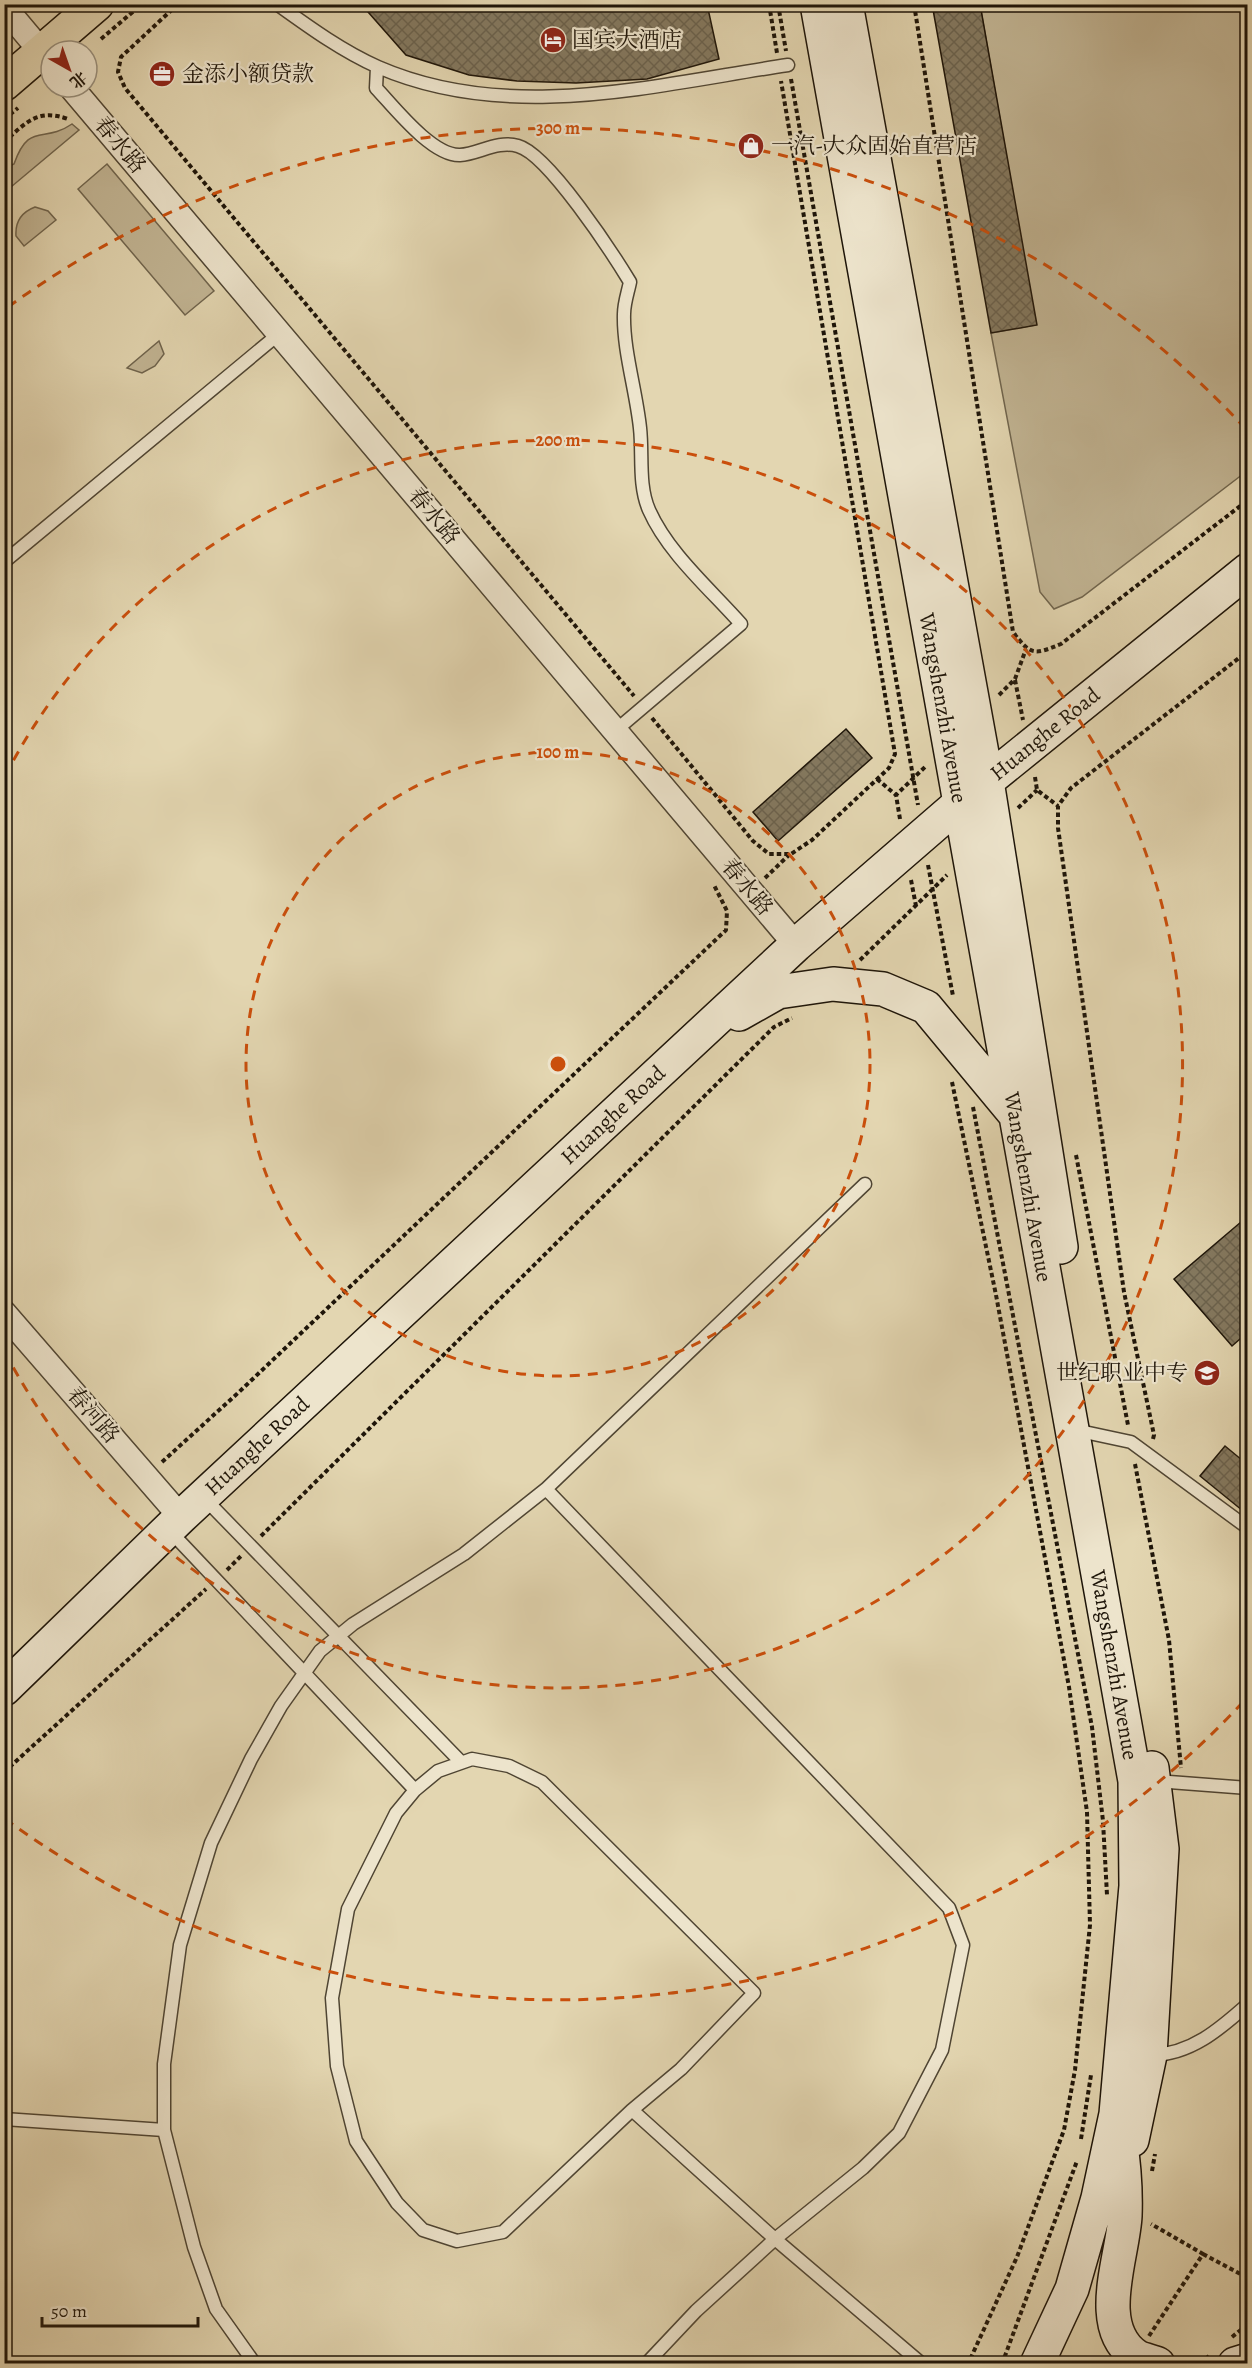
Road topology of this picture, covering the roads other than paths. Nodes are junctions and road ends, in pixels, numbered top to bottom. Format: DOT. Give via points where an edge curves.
graph roads {
  1 [pos="69,4"];
  2 [pos="97,4"];
  3 [pos="277,4"];
  4 [pos="817,4"];
  5 [pos="846,4"];
  6 [pos="4,7"];
  7 [pos="48,39"];
  8 [pos="55,39"];
  9 [pos="39,49"];
  10 [pos="39,51"];
  11 [pos="39,53"];
  12 [pos="4,59"];
  13 [pos="788,65"];
  14 [pos="377,67"];
  15 [pos="4,84"];
  16 [pos="81,99"];
  17 [pos="280,333"];
  18 [pos="4,562"];
  19 [pos="1248,570"];
  20 [pos="615,731"];
  21 [pos="987,781"];
  22 [pos="960,803"];
  23 [pos="796,945"];
  24 [pos="693,1040"];
  25 [pos="1015,1115"];
  26 [pos="865,1184"];
  27 [pos="4,1313"];
  28 [pos="1081,1431"];
  29 [pos="546,1489"];
  30 [pos="184,1515"];
  31 [pos="1248,1528"];
  32 [pos="337,1635"];
  33 [pos="303,1672"];
  34 [pos="4,1689"];
  35 [pos="461,1762"];
  36 [pos="1145,1781"];
  37 [pos="1248,1788"];
  38 [pos="415,1790"];
  39 [pos="1248,2004"];
  40 [pos="1127,2057"];
  41 [pos="632,2110"];
  42 [pos="1116,2114"];
  43 [pos="4,2120"];
  44 [pos="164,2130"];
  45 [pos="1138,2174"];
  46 [pos="775,2239"];
  47 [pos="1147,2360"];
  48 [pos="1248,2360"];
  49 [pos="255,2364"];
  50 [pos="646,2364"];
  51 [pos="922,2364"];
  52 [pos="1037,2364"];
  53 [pos="1059,2364"];
  54 [pos="1235,2364"];
  1 -- 7 [label="main road"];
  2 -- 8 [label="main road"];
  3 -- 14 [label="lane"];
  4 -- 22 [label="main road, Wangshenzhi Avenue"];
  5 -- 21 [label="main road"];
  6 -- 9 [label="street"];
  10 -- 12 [label="main road"];
  11 -- 15 [label="main road"];
  13 -- 14 [label="lane" via="669,85 523,98 470,93"];
  14 -- 20 [label="lane" via="376,88 434,146 459,155 488,146 518,146 542,162 612,251 630,282 624,335 633,371 640,464 648,508 666,540 741,624"];
  16 -- 17 [label="street, 春水路"];
  17 -- 18 [label="lane"];
  17 -- 20 [label="street, 春水路"];
  19 -- 21 [label="main road, Huanghe Road"];
  20 -- 23 [label="street, 春水路"];
  21 -- 22 [label="main road, Huanghe Road"];
  21 -- 28 [label="main road"];
  22 -- 23 [label="main road, Huanghe Road"];
  22 -- 25 [label="main road, Wangshenzhi Avenue"];
  23 -- 24 [label="main road, Huanghe Road"];
  24 -- 25 [label="main road" via="778,992 833,984 883,989 926,1007"];
  24 -- 30 [label="main road, Huanghe Road"];
  25 -- 28 [label="main road, Wangshenzhi Avenue"];
  26 -- 29 [label="lane"];
  27 -- 30 [label="street, 春河路"];
  28 -- 31 [label="lane" via="1131,1442"];
  28 -- 36 [label="main road, Wangshenzhi Avenue"];
  29 -- 32 [label="lane" via="464,1554"];
  29 -- 46 [label="lane" via="949,1908 963,1945 942,2050 899,2133 863,2168"];
  30 -- 32 [label="lane" via="251,1546"];
  30 -- 33 [label="lane" via="216,1580"];
  30 -- 34 [label="main road, Huanghe Road"];
  32 -- 33 [label="lane"];
  32 -- 35 [label="lane"];
  33 -- 38 [label="lane"];
  33 -- 44 [label="lane" via="251,1759 211,1843 180,1945 164,2064"];
  35 -- 38 [label="lane" via="438,1771"];
  35 -- 41 [label="lane" via="472,1759 509,1766 542,1782 754,1993 681,2069"];
  36 -- 37 [label="lane"];
  36 -- 40 [label="main road, Wangshenzhi Avenue"];
  38 -- 41 [label="lane" via="396,1813 348,1909 332,1998 337,2066 356,2141 397,2203 423,2230 457,2241 503,2232"];
  39 -- 40 [label="lane" via="1206,2039 1168,2055"];
  40 -- 42 [label="main road, Wangshenzhi Avenue"];
  40 -- 45 [label="main road"];
  41 -- 46 [label="lane"];
  42 -- 45 [label="main road"];
  42 -- 52 [label="main road, Wangshenzhi Avenue" via="1098,2198 1072,2289"];
  43 -- 44 [label="lane"];
  44 -- 49 [label="lane" via="194,2247 216,2309"];
  45 -- 47 [label="main road" via="1125,2218 1112,2297 1118,2335"];
  45 -- 53 [label="main road" via="1116,2212"];
  46 -- 50 [label="lane"];
  46 -- 51 [label="lane"];
  48 -- 54 [label="main road"];
}
